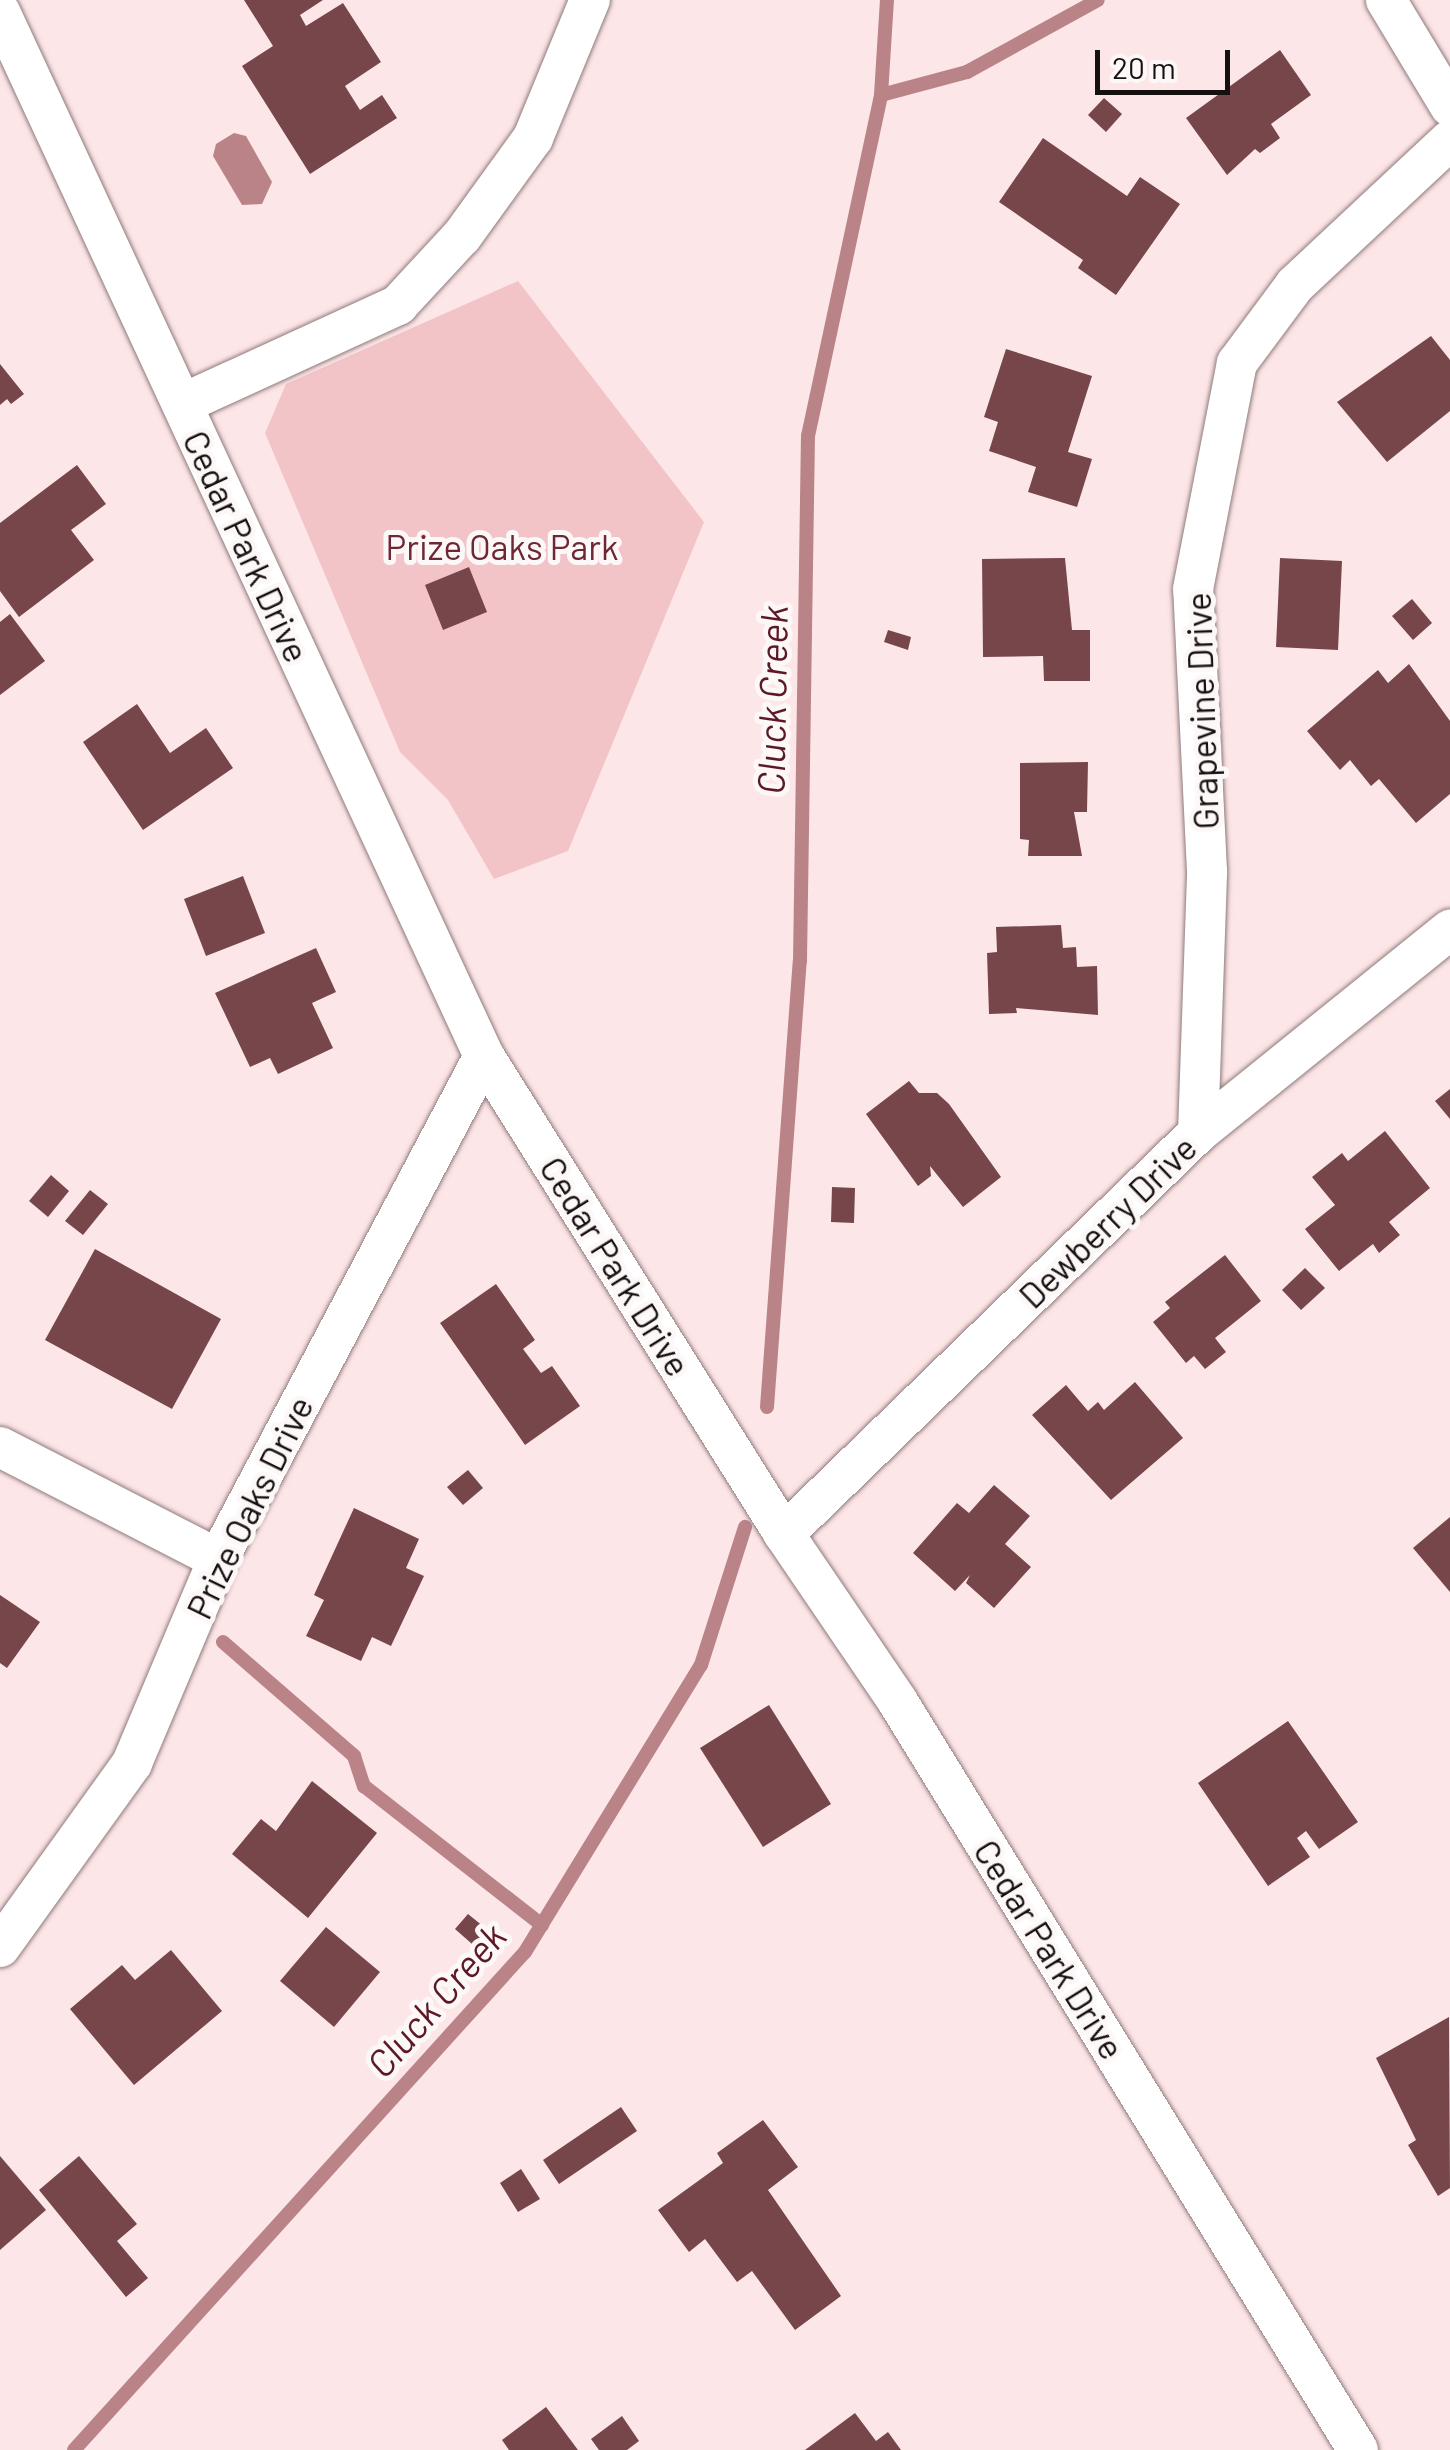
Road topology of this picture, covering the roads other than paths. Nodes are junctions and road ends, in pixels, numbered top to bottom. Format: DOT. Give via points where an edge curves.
graph roads {
  1 [pos="590,0"];
  2 [pos="1386,0"];
  3 [pos="0,12"];
  4 [pos="1450,106"];
  5 [pos="1450,140"];
  6 [pos="182,404"];
  7 [pos="1450,930"];
  8 [pos="484,1056"];
  9 [pos="1198,1133"];
  10 [pos="0,1448"];
  11 [pos="784,1534"];
  12 [pos="218,1558"];
  13 [pos="0,1947"];
  14 [pos="1358,2450"];
  1 -- 6 [label="street" via="533,138 462,236 398,305"];
  2 -- 4 [label="street"];
  3 -- 6 [label="street, Cedar Park Drive"];
  5 -- 9 [label="street, Grapevine Drive" via="1295,286 1237,363 1193,590 1207,871"];
  6 -- 8 [label="street, Cedar Park Drive"];
  7 -- 9 [label="street, Dewberry Drive"];
  8 -- 11 [label="street, Cedar Park Drive"];
  8 -- 12 [label="street, Prize Oaks Drive"];
  9 -- 11 [label="street, Dewberry Drive"];
  10 -- 12 [label="street"];
  11 -- 14 [label="street, Cedar Park Drive" via="898,1702"];
  12 -- 13 [label="street, Prize Oaks Drive" via="132,1763"];
}
